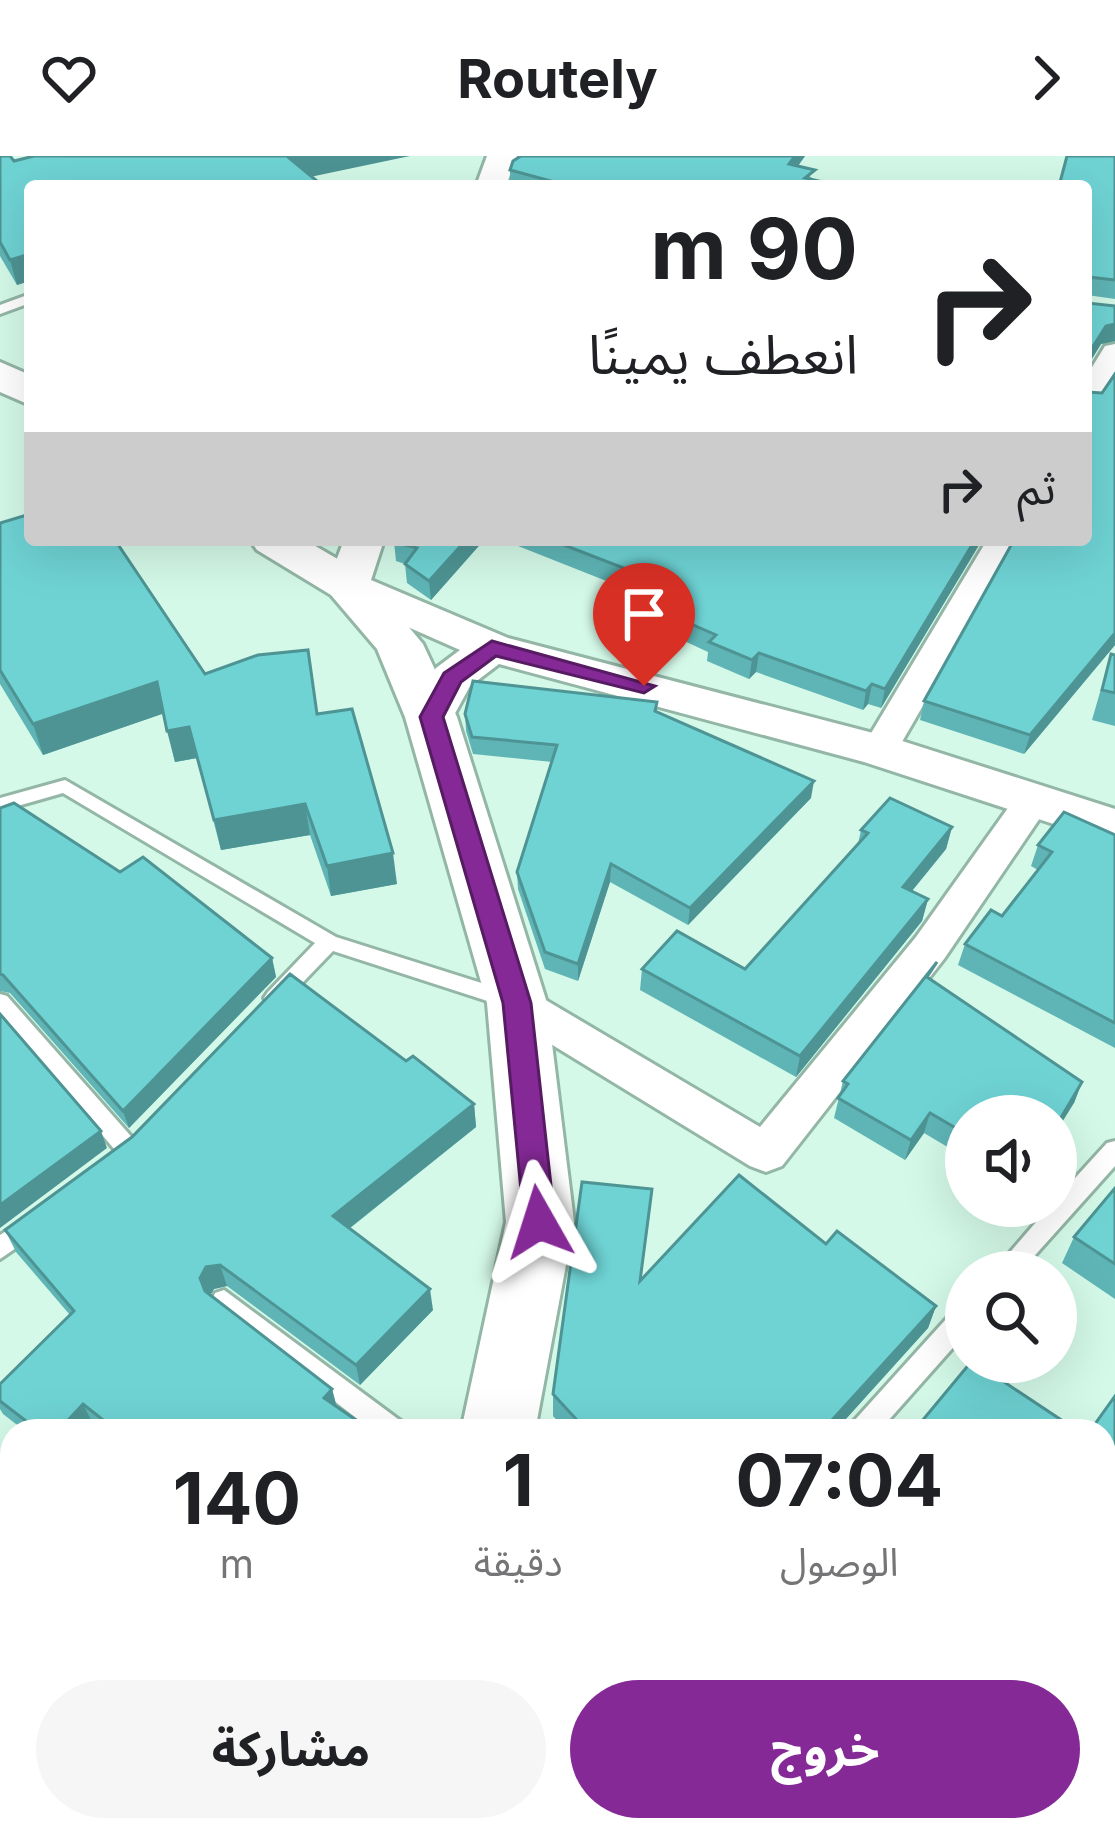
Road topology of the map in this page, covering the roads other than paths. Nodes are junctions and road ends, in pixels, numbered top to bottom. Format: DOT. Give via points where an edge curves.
graph roads {
  1 [pos="1115,352"];
  2 [pos="1092,391"];
  3 [pos="296,546"];
  4 [pos="1000,546"];
  5 [pos="356,562"];
  6 [pos="492,648"];
  7 [pos="431,717"];
  8 [pos="879,750"];
  9 [pos="1031,802"];
  10 [pos="0,805"];
  11 [pos="1115,827"];
  12 [pos="328,942"];
  13 [pos="0,1002"];
  14 [pos="517,1003"];
  15 [pos="252,1022"];
  16 [pos="128,1150"];
  17 [pos="1115,1150"];
  18 [pos="55,1207"];
  19 [pos="0,1249"];
  20 [pos="1024,1251"];
  21 [pos="224,1301"];
  22 [pos="945,1339"];
  23 [pos="377,1419"];
  24 [pos="500,1419"];
  25 [pos="873,1419"];
  1 -- 2 [label="street"];
  3 -- 5 [label="main road"];
  4 -- 8 [label="street"];
  5 -- 6 [label="street"];
  5 -- 7 [label="main road"];
  6 -- 7 [label="street" via="452,678"];
  6 -- 8 [label="street"];
  7 -- 14 [label="main road"];
  8 -- 9 [label="street"];
  9 -- 11 [label="street"];
  9 -- 14 [label="street" via="930,948 766,1153"];
  10 -- 12 [label="lane" via="65,786"];
  12 -- 14 [label="lane"];
  12 -- 15 [label="lane"];
  13 -- 16 [label="lane"];
  14 -- 24 [label="main road" via="539,1222"];
  17 -- 20 [label="lane"];
  18 -- 19 [label="lane"];
  21 -- 23 [label="lane"];
  22 -- 25 [label="lane"];
}
